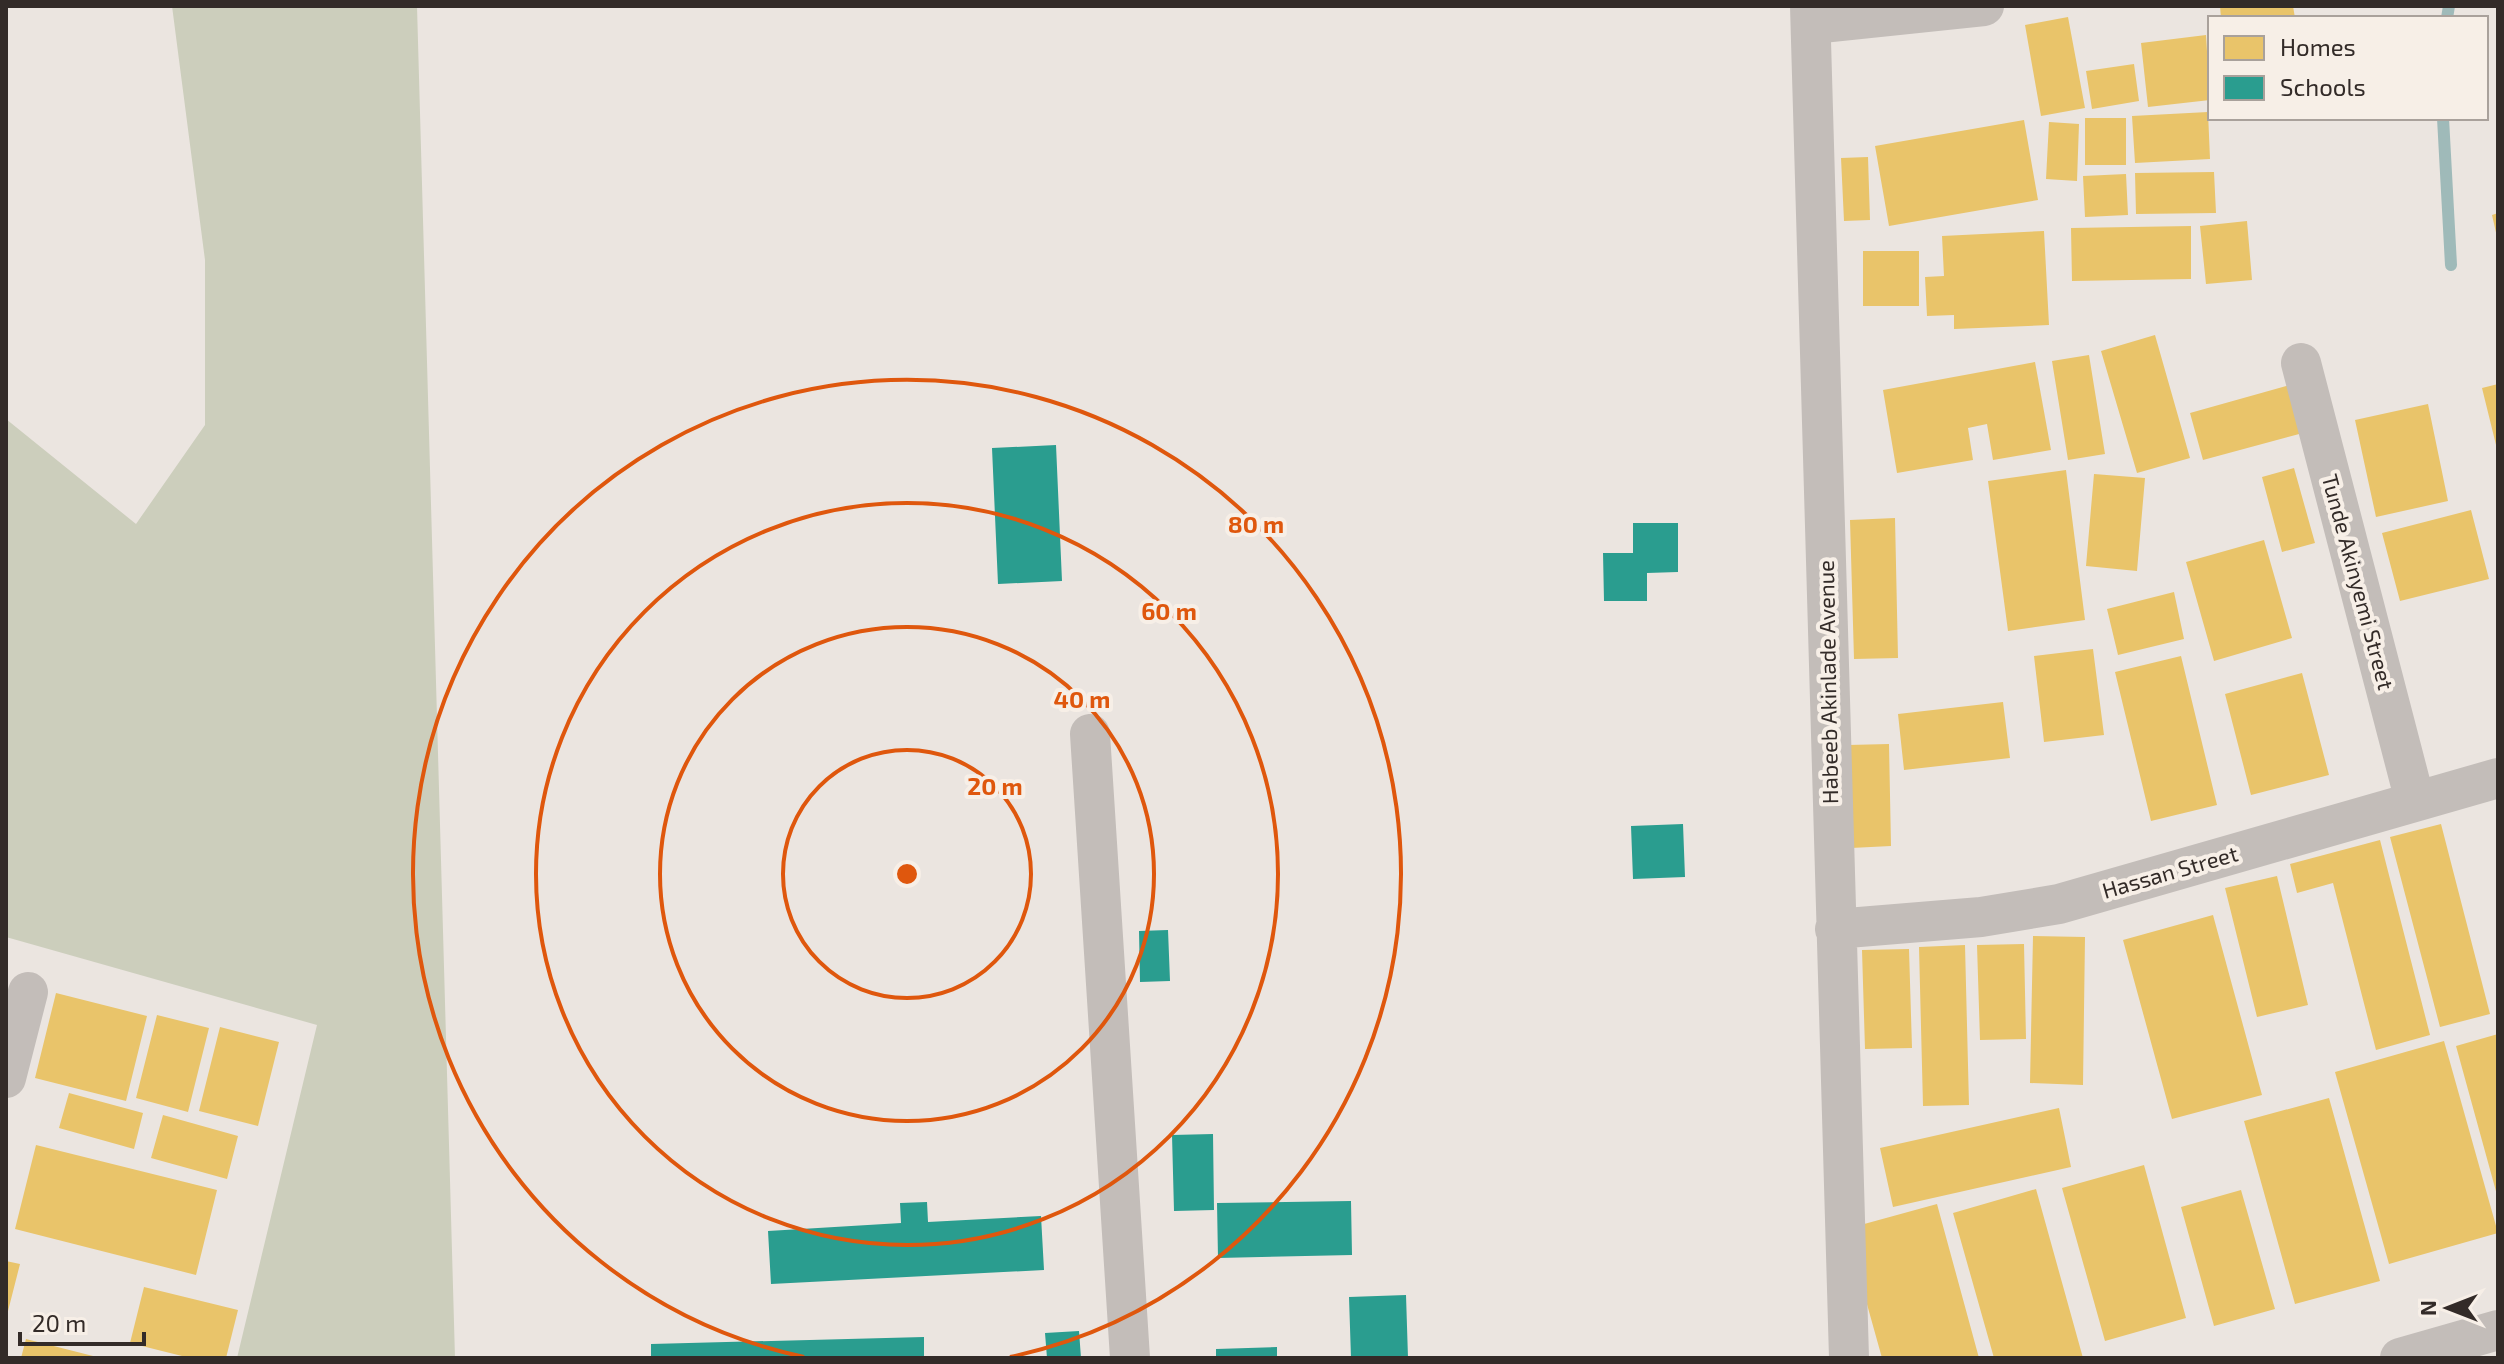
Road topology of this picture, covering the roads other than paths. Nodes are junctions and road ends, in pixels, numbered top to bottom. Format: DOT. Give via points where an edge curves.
graph roads {
  1 [pos="1984,6"];
  2 [pos="1811,15"];
  3 [pos="2301,363"];
  4 [pos="1090,734"];
  5 [pos="2498,778"];
  6 [pos="2415,801"];
  7 [pos="1835,929"];
  8 [pos="28,992"];
  9 [pos="6,1078"];
  10 [pos="2498,1330"];
  11 [pos="1130,1358"];
  12 [pos="1849,1358"];
  13 [pos="2400,1358"];
  1 -- 2 [label="street"];
  2 -- 7 [label="street, Habeeb Akinlade Avenue"];
  3 -- 6 [label="street, Tunde Akinyemi Street"];
  4 -- 11 [label="street"];
  5 -- 6 [label="street, Hassan Street"];
  6 -- 7 [label="street, Hassan Street" via="2059,904 1981,917"];
  7 -- 12 [label="street, Habeeb Akinlade Avenue"];
  8 -- 9 [label="street"];
  10 -- 13 [label="street"];
}
